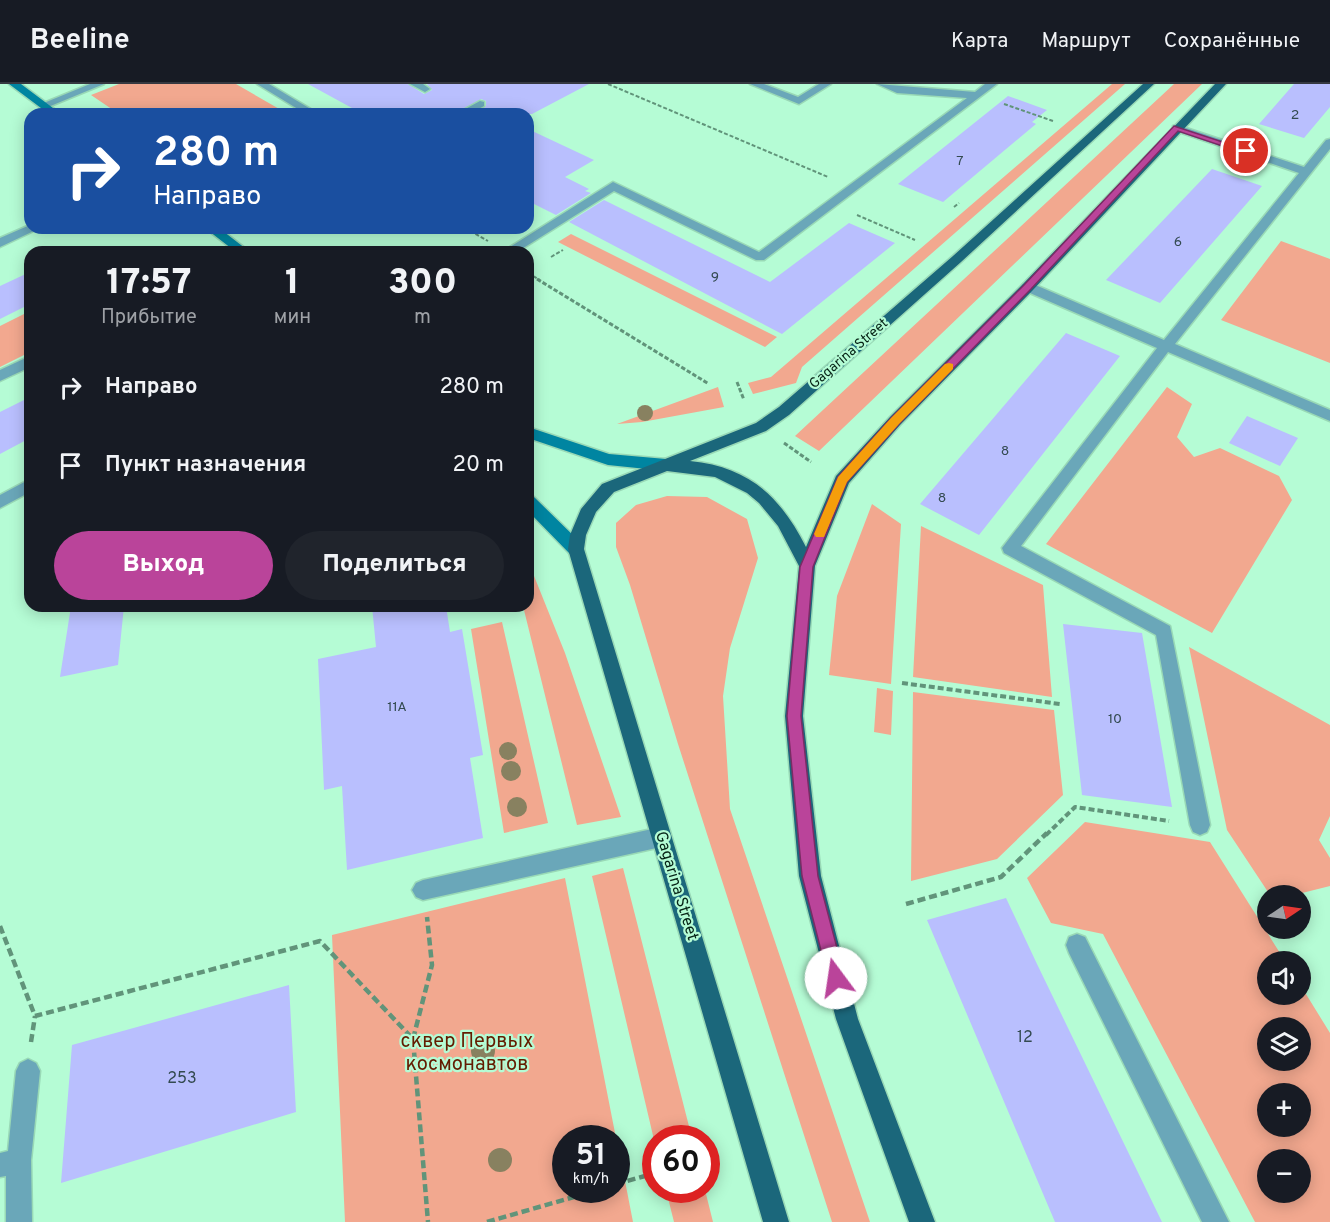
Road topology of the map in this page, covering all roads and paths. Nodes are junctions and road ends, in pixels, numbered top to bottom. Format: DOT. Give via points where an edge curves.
graph roads {
  1 [pos="14,84"];
  2 [pos="99,84"];
  3 [pos="262,84"];
  4 [pos="608,84"];
  5 [pos="755,84"];
  6 [pos="826,84"];
  7 [pos="882,84"];
  8 [pos="992,84"];
  9 [pos="1149,84"];
  10 [pos="1221,84"];
  11 [pos="977,95"];
  12 [pos="480,104"];
  13 [pos="44,105"];
  14 [pos="48,108"];
  15 [pos="303,108"];
  16 [pos="472,108"];
  17 [pos="1053,121"];
  18 [pos="1177,128"];
  19 [pos="1330,142"];
  20 [pos="1306,171"];
  21 [pos="854,187"];
  22 [pos="959,203"];
  23 [pos="832,204"];
  24 [pos="954,207"];
  25 [pos="24,232"];
  26 [pos="219,234"];
  27 [pos="535,235"];
  28 [pos="915,240"];
  29 [pos="0,243"];
  30 [pos="236,246"];
  31 [pos="518,246"];
  32 [pos="534,277"];
  33 [pos="1028,287"];
  34 [pos="1166,346"];
  35 [pos="24,364"];
  36 [pos="0,376"];
  37 [pos="737,382"];
  38 [pos="709,384"];
  39 [pos="744,400"];
  40 [pos="1330,416"];
  41 [pos="534,434"];
  42 [pos="778,440"];
  43 [pos="811,462"];
  44 [pos="666,465"];
  45 [pos="24,488"];
  46 [pos="0,502"];
  47 [pos="534,507"];
  48 [pos="576,549"];
  49 [pos="807,567"];
  50 [pos="902,683"];
  51 [pos="1060,704"];
  52 [pos="1200,825"];
  53 [pos="661,837"];
  54 [pos="423,890"];
  55 [pos="906,904"];
  56 [pos="0,926"];
  57 [pos="1077,945"];
  58 [pos="413,1039"];
  59 [pos="28,1071"];
  60 [pos="9,1163"];
  61 [pos="553,1203"];
  62 [pos="19,1222"];
  63 [pos="428,1222"];
  64 [pos="487,1222"];
  65 [pos="776,1222"];
  66 [pos="922,1222"];
  67 [pos="1216,1222"];
  1 -- 13 [label="main road"];
  2 -- 13 [label="lane"];
  3 -- 15 [label="lane"];
  4 -- 21 [label="path"];
  5 -- 6 [label="lane" via="799,101"];
  7 -- 11 [label="lane" via="897,90"];
  8 -- 11 [label="lane"];
  9 -- 44 [label="main road, Gagarina Street" via="784,411 761,427"];
  10 -- 18 [label="main road"];
  11 -- 17 [label="path"];
  11 -- 21 [label="lane"];
  12 -- 16 [label="lane"];
  13 -- 14 [label="main road"];
  18 -- 20 [label="lane"];
  18 -- 33 [label="main road"];
  19 -- 20 [label="lane"];
  20 -- 34 [label="lane"];
  21 -- 23 [label="lane"];
  22 -- 24 [label="path"];
  23 -- 27 [label="lane" via="760,256 613,186"];
  23 -- 28 [label="path"];
  25 -- 29 [label="lane"];
  26 -- 30 [label="main road"];
  27 -- 31 [label="lane"];
  32 -- 38 [label="path"];
  33 -- 34 [label="lane"];
  33 -- 49 [label="main road" via="842,480"];
  34 -- 40 [label="lane"];
  34 -- 52 [label="lane" via="1010,548 1164,631"];
  35 -- 36 [label="lane"];
  37 -- 39 [label="path"];
  41 -- 44 [label="main road" via="608,459"];
  42 -- 43 [label="path"];
  44 -- 48 [label="main road, Gagarina Street" via="618,482 595,499 583,520"];
  44 -- 49 [label="main road" via="721,472 755,489 776,508"];
  45 -- 46 [label="lane"];
  47 -- 48 [label="main road"];
  48 -- 53 [label="main road, Gagarina Street"];
  49 -- 66 [label="main road" via="794,716 810,876 847,1019"];
  50 -- 51 [label="path"];
  52 -- 55 [label="path" via="1076,807 1001,877"];
  53 -- 54 [label="lane"];
  53 -- 65 [label="main road, Gagarina Street"];
  54 -- 58 [label="path" via="432,965"];
  56 -- 58 [label="path" via="35,1016 320,941"];
  57 -- 67 [label="lane"];
  58 -- 63 [label="path"];
  59 -- 60 [label="lane"];
  60 -- 62 [label="lane"];
  61 -- 64 [label="path"];
}
